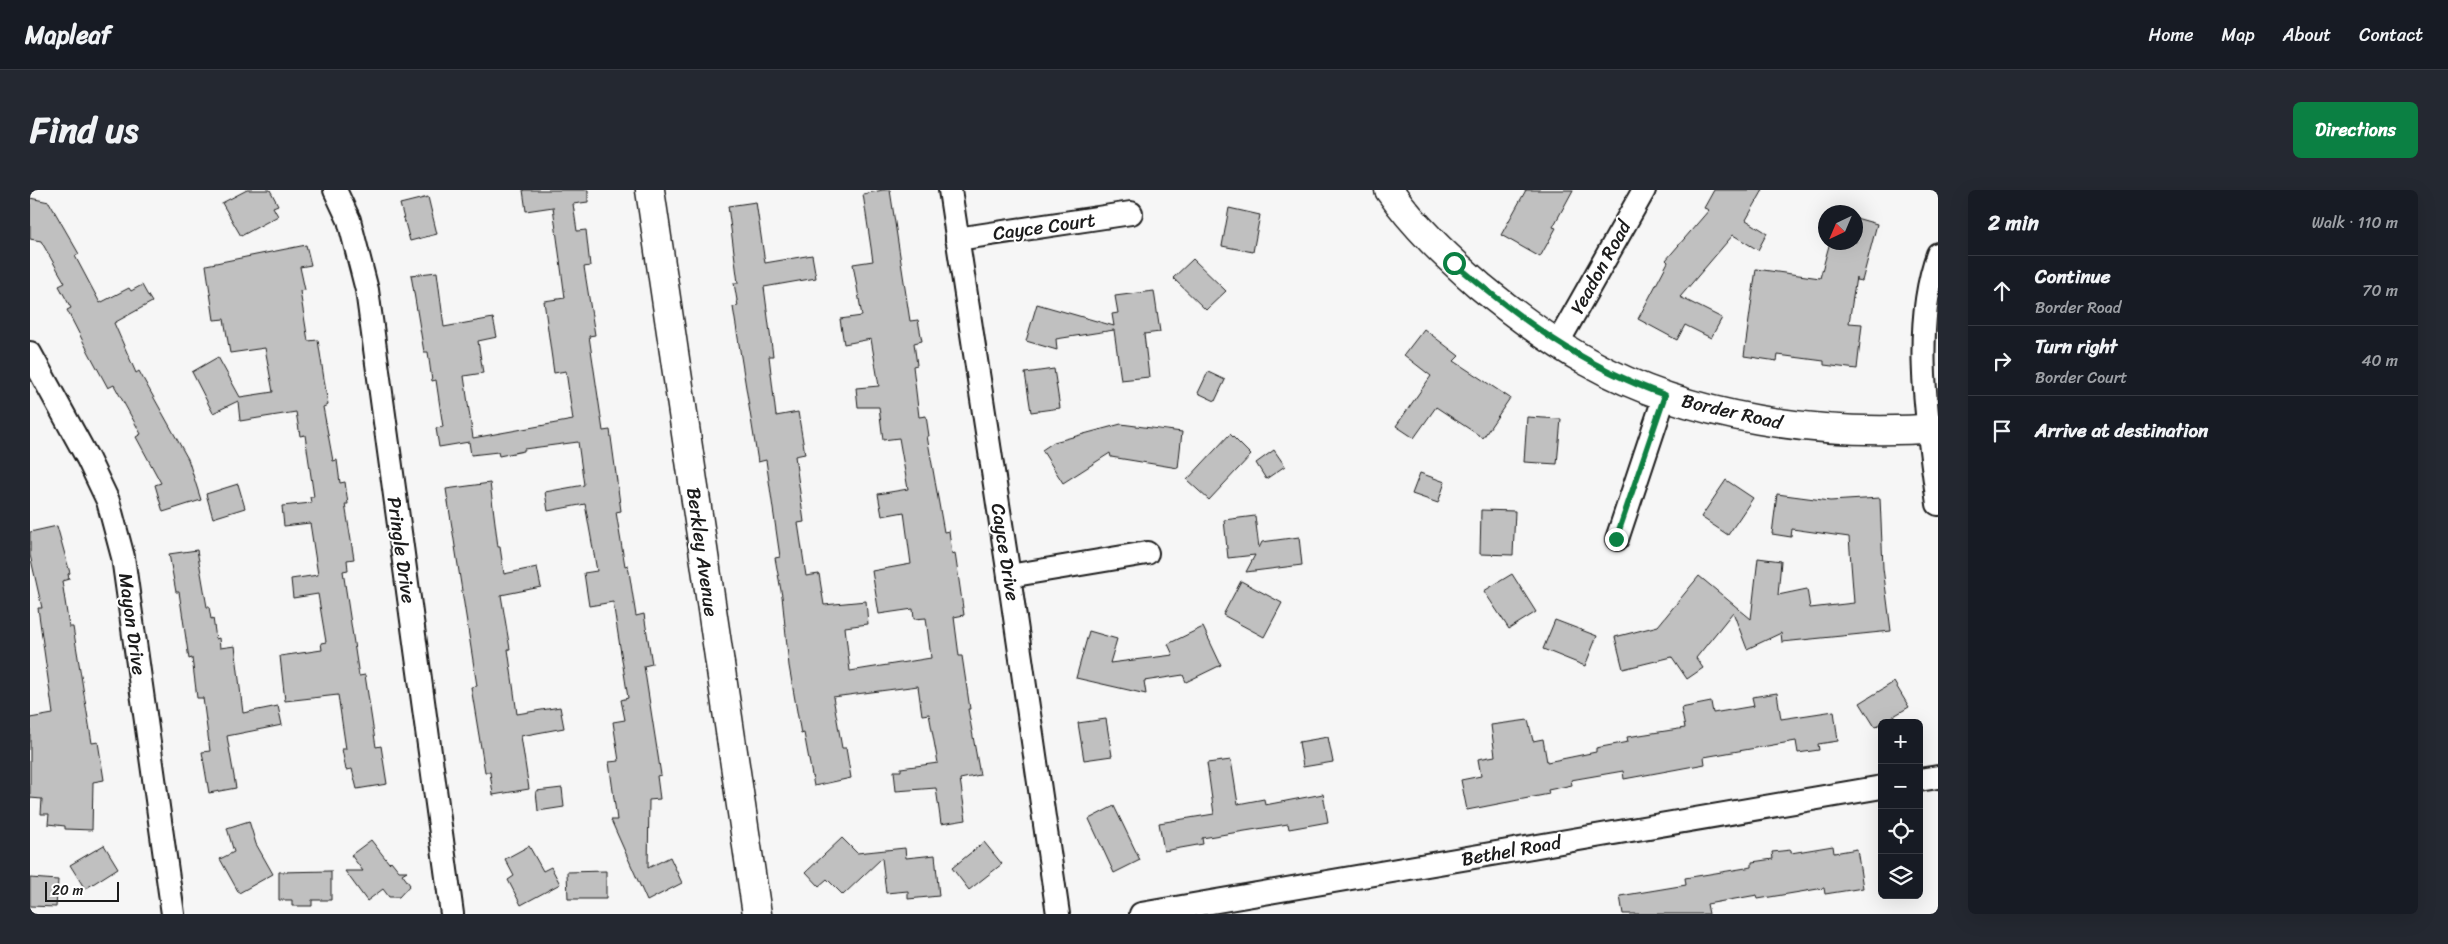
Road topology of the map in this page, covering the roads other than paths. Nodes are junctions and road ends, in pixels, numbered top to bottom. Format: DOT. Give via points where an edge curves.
graph roads {
  1 [pos="335,190"];
  2 [pos="650,190"];
  3 [pos="950,190"];
  4 [pos="1389,190"];
  5 [pos="1644,190"];
  6 [pos="1131,213"];
  7 [pos="957,239"];
  8 [pos="1938,254"];
  9 [pos="1557,344"];
  10 [pos="30,353"];
  11 [pos="1665,395"];
  12 [pos="1933,429"];
  13 [pos="1938,504"];
  14 [pos="1616,539"];
  15 [pos="1147,554"];
  16 [pos="1010,576"];
  17 [pos="1938,777"];
  18 [pos="1923,779"];
  19 [pos="1878,788"];
  20 [pos="172,914"];
  21 [pos="452,914"];
  22 [pos="757,914"];
  23 [pos="1058,914"];
  24 [pos="1141,914"];
  1 -- 21 [label="street, Pringle Drive" via="349,220 367,290"];
  2 -- 22 [label="street, Berkley Avenue"];
  3 -- 7 [label="street, Cayce Drive"];
  4 -- 9 [label="street, Border Road" via="1454,263 1508,309"];
  5 -- 9 [label="street, Yeadon Road"];
  6 -- 7 [label="street, Cayce Court"];
  7 -- 16 [label="street, Cayce Drive"];
  8 -- 12 [label="street" via="1923,322"];
  9 -- 11 [label="street, Border Road" via="1590,363"];
  10 -- 20 [label="street, Mayon Drive" via="108,501 123,557"];
  11 -- 12 [label="street, Border Road" via="1727,413 1804,427"];
  11 -- 14 [label="street"];
  12 -- 13 [label="street"];
  15 -- 16 [label="street"];
  16 -- 23 [label="street, Cayce Drive"];
  17 -- 18 [label="street"];
  19 -- 24 [label="street, Bethel Road"];
}
